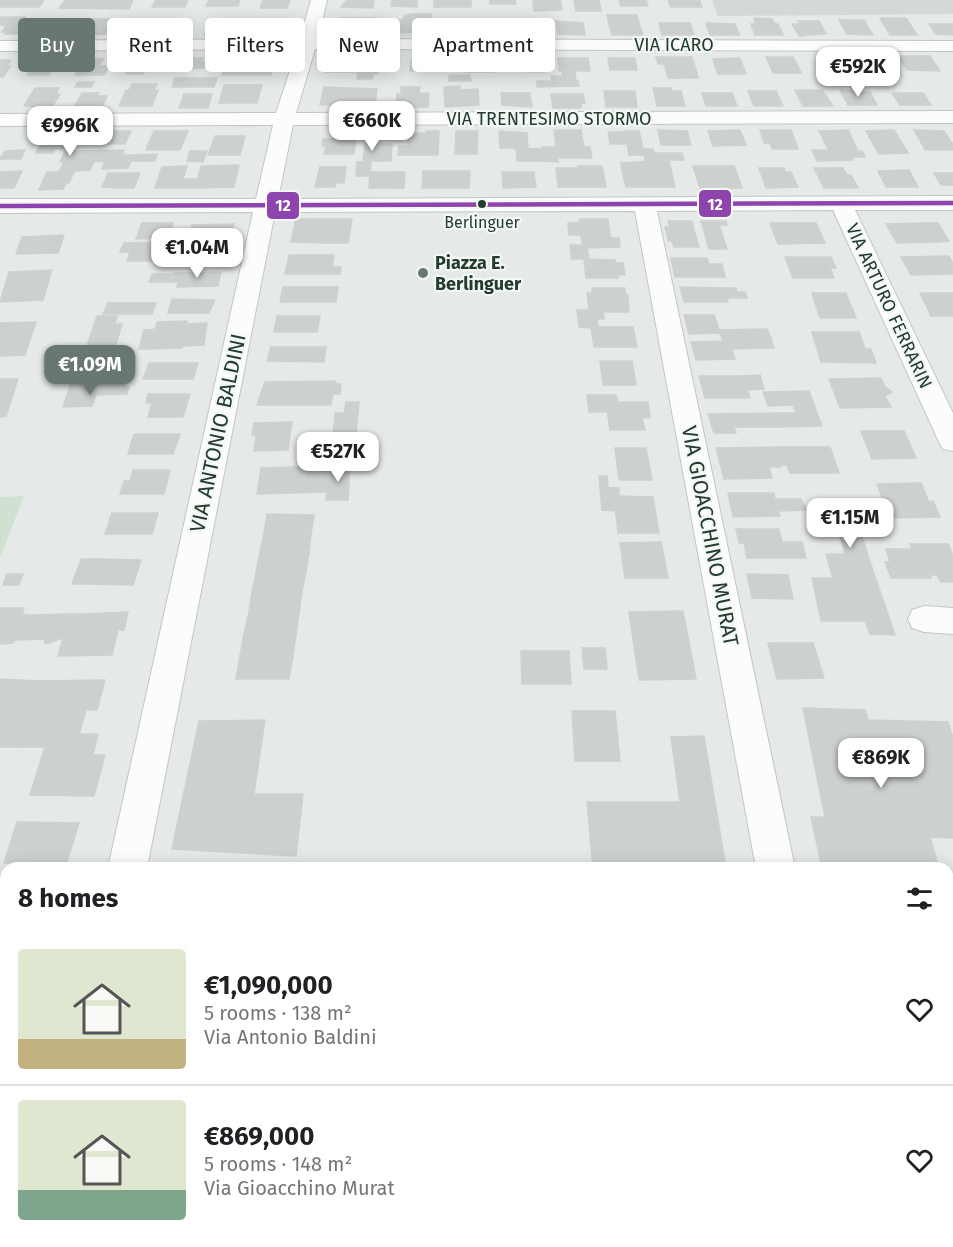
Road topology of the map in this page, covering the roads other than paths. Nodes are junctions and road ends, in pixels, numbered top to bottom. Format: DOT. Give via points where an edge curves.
graph roads {
  1 [pos="319,0"];
  2 [pos="308,44"];
  3 [pos="0,46"];
  4 [pos="953,46"];
  5 [pos="953,117"];
  6 [pos="0,120"];
  7 [pos="284,120"];
  8 [pos="841,203"];
  9 [pos="953,203"];
  10 [pos="645,204"];
  11 [pos="0,206"];
  12 [pos="265,207"];
  13 [pos="953,441"];
  14 [pos="128,862"];
  15 [pos="775,862"];
  1 -- 2 [label="street, VIA ANTONIO BALDINI"];
  2 -- 3 [label="street, VIA ICARO"];
  2 -- 4 [label="street, VIA ICARO"];
  2 -- 7 [label="street, VIA ANTONIO BALDINI"];
  5 -- 7 [label="street, VIA TRENTESIMO STORMO"];
  6 -- 7 [label="street, VIA TRENTESIMO STORMO"];
  7 -- 12 [label="street, VIA ANTONIO BALDINI"];
  8 -- 9 [label="street"];
  8 -- 10 [label="street"];
  8 -- 13 [label="street, VIA ARTURO FERRARIN"];
  10 -- 12 [label="street"];
  10 -- 15 [label="street, VIA GIOACCHINO MURAT"];
  11 -- 12 [label="street"];
  12 -- 14 [label="street, VIA ANTONIO BALDINI"];
}
